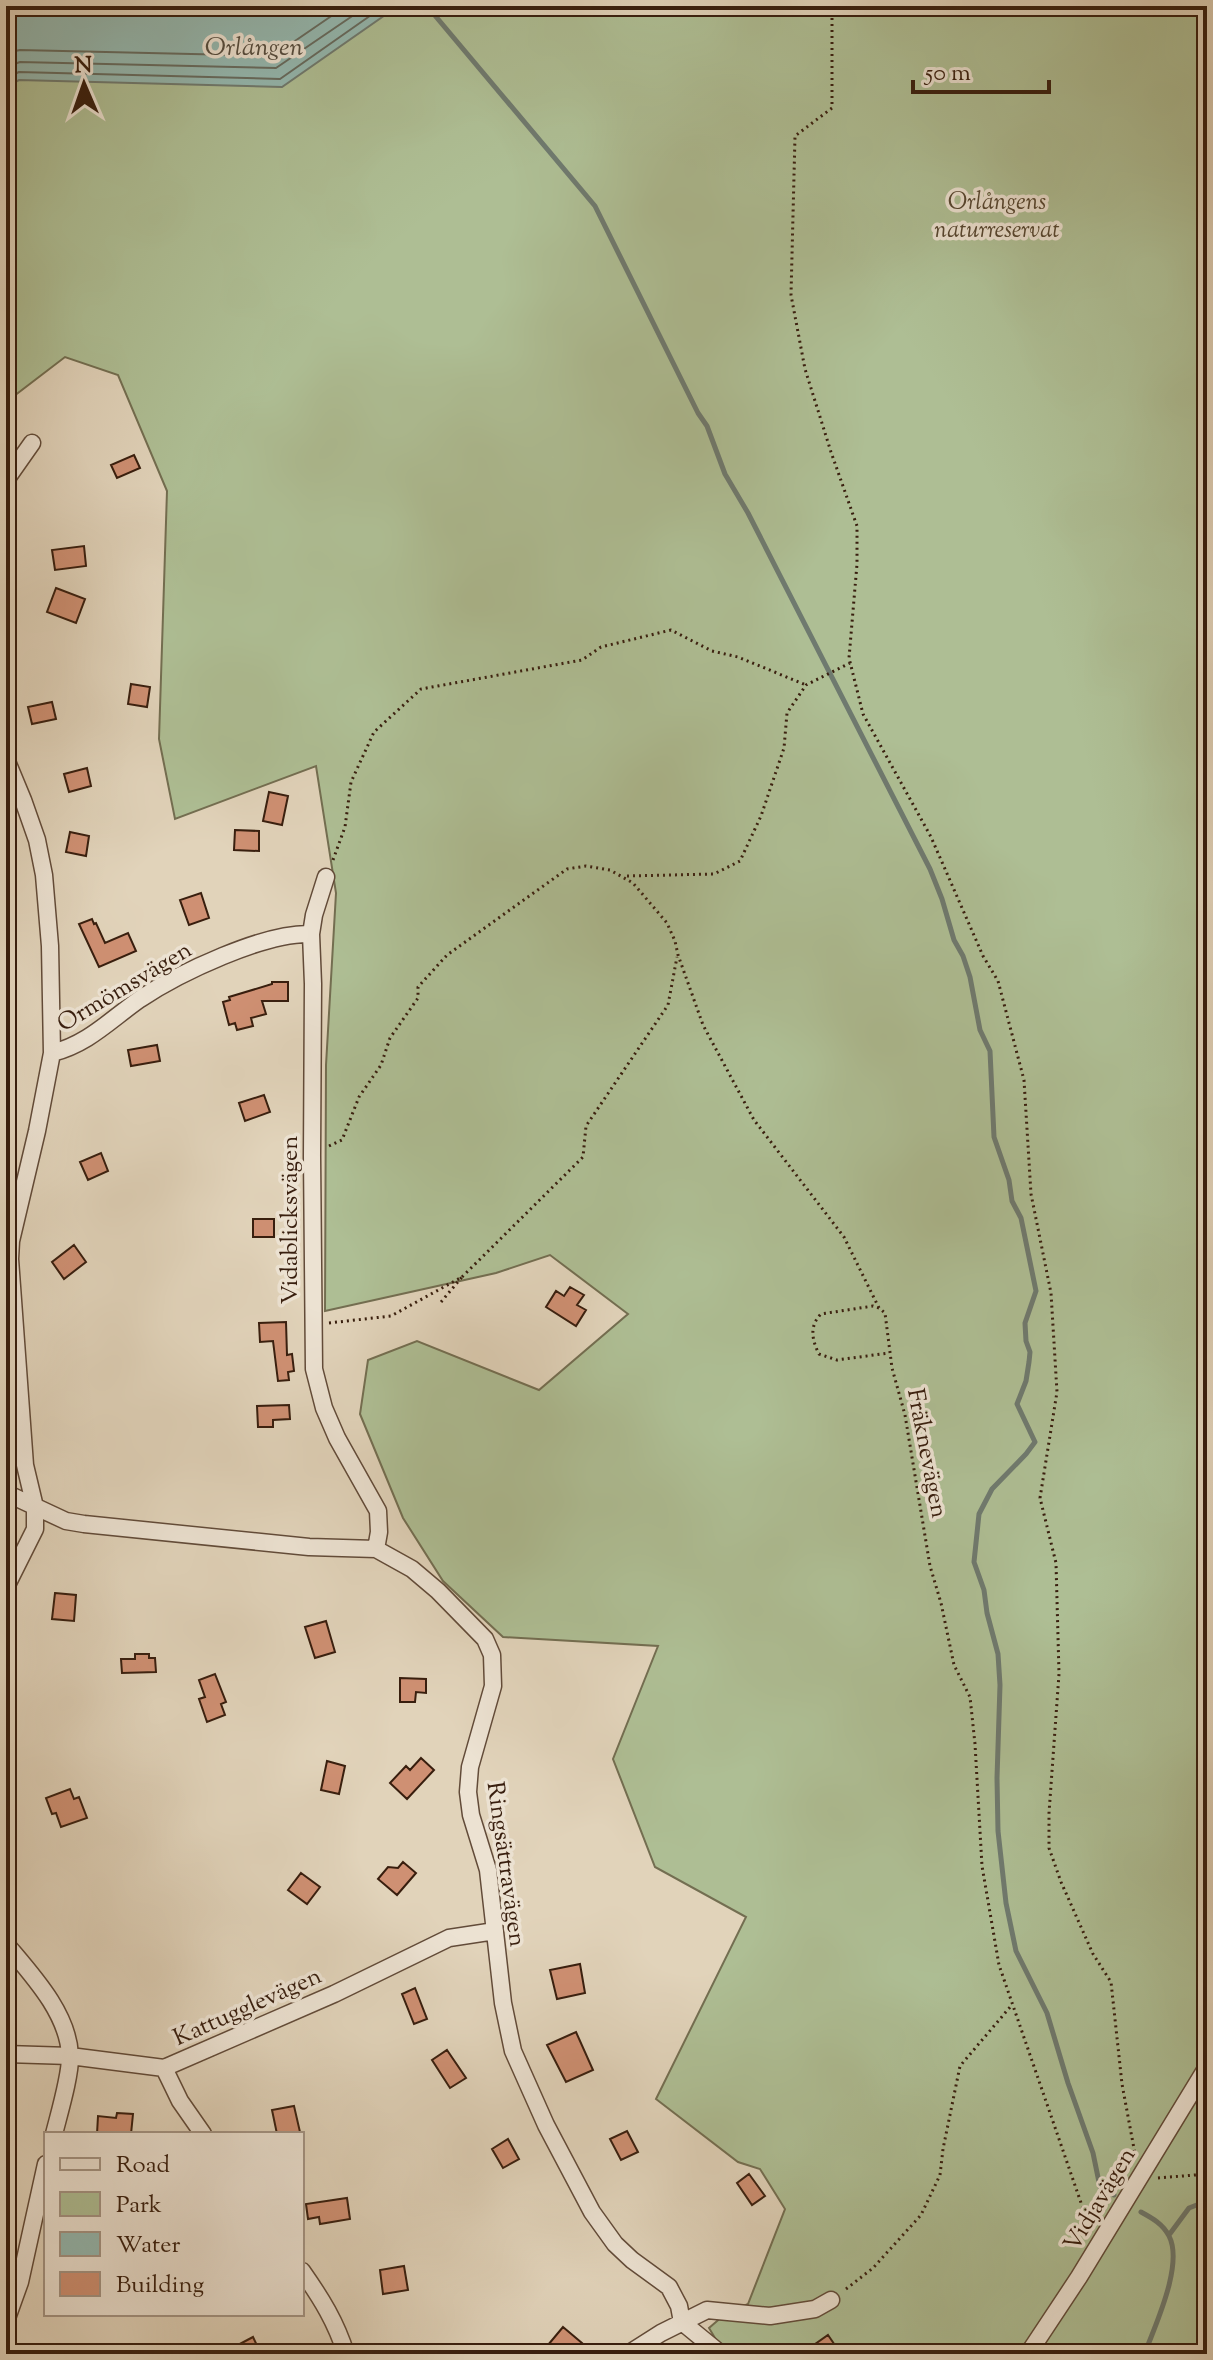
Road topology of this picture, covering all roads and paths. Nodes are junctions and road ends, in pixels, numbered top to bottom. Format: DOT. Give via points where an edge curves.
graph roads {
  1 [pos="832,6"];
  2 [pos="32,443"];
  3 [pos="6,480"];
  4 [pos="850,663"];
  5 [pos="806,685"];
  6 [pos="6,759"];
  7 [pos="624,876"];
  8 [pos="326,877"];
  9 [pos="311,934"];
  10 [pos="678,955"];
  11 [pos="52,1053"];
  12 [pos="312,1156"];
  13 [pos="462,1277"];
  14 [pos="441,1302"];
  15 [pos="879,1308"];
  16 [pos="313,1325"];
  17 [pos="889,1353"];
  18 [pos="6,1493"];
  19 [pos="35,1507"];
  20 [pos="376,1549"];
  21 [pos="6,1587"];
  22 [pos="495,1931"];
  23 [pos="6,1944"];
  24 [pos="1011,2006"];
  25 [pos="6,2054"];
  26 [pos="70,2056"];
  27 [pos="1207,2067"];
  28 [pos="164,2068"];
  29 [pos="54,2132"];
  30 [pos="202,2132"];
  31 [pos="44,2173"];
  32 [pos="1207,2174"];
  33 [pos="1139,2178"];
  34 [pos="1097,2248"];
  35 [pos="304,2274"];
  36 [pos="831,2300"];
  37 [pos="6,2321"];
  38 [pos="682,2322"];
  39 [pos="346,2354"];
  40 [pos="628,2354"];
  41 [pos="721,2354"];
  42 [pos="1028,2354"];
  1 -- 4 [label="path" via="832,108 795,136 791,295 805,369 857,526"];
  2 -- 3 [label="street"];
  4 -- 5 [label="path"];
  4 -- 33 [label="path" via="863,714 931,837 998,981 1024,1080 1031,1194 1051,1293 1057,1392 1040,1498 1056,1563 1059,1674 1049,1848 1093,1954 1111,1982"];
  5 -- 7 [label="path" via="787,713 784,748 740,861 714,874"];
  5 -- 8 [label="path" via="671,630 601,647 582,660 421,689 374,732 351,782 345,827"];
  6 -- 11 [label="street" via="28,813 44,875"];
  7 -- 10 [label="path, Fräknevägen" via="667,923"];
  7 -- 12 [label="path" via="586,866 567,869 447,955 418,987 418,998 390,1038 342,1140"];
  8 -- 9 [label="street, Vidablicksvägen"];
  9 -- 11 [label="street, Ormömsvägen" via="259,943 173,978 73,1047"];
  9 -- 12 [label="street, Vidablicksvägen"];
  10 -- 13 [label="path" via="668,1005 586,1126 583,1157"];
  10 -- 15 [label="path, Fräknevägen" via="703,1025 754,1120 844,1237"];
  11 -- 19 [label="street" via="10,1259 25,1465"];
  12 -- 16 [label="street, Vidablicksvägen"];
  13 -- 14 [label="path"];
  13 -- 16 [label="path" via="391,1316"];
  15 -- 17 [label="path, Fräknevägen" via="888,1323"];
  15 -- 17 [label="path" via="821,1314 813,1325 814,1345 819,1354 837,1360"];
  16 -- 20 [label="street, Vidablicksvägen" via="318,1390 337,1438 378,1511"];
  17 -- 24 [label="path, Fräknevägen" via="930,1566 954,1665 970,1697 982,1866"];
  18 -- 19 [label="street, Ringsättravägen"];
  19 -- 20 [label="street, Ringsättravägen" via="66,1521 115,1528"];
  19 -- 21 [label="street" via="35,1529"];
  20 -- 22 [label="street, Ringsättravägen" via="438,1591 490,1648 493,1686 468,1792 488,1870"];
  22 -- 28 [label="street, Kattugglevägen" via="449,1938"];
  22 -- 38 [label="street, Ringsättravägen" via="513,2051 546,2125 599,2224 632,2260 669,2287"];
  23 -- 26 [label="street" via="56,2011"];
  24 -- 34 [label="path, Fräknevägen"];
  24 -- 36 [label="path" via="960,2066 940,2175 921,2215 873,2268"];
  25 -- 26 [label="street, Kattugglevägen"];
  26 -- 28 [label="street, Kattugglevägen"];
  26 -- 29 [label="street"];
  27 -- 33 [label="street, Vidjavägen"];
  28 -- 30 [label="street"];
  31 -- 37 [label="street"];
  32 -- 33 [label="path"];
  33 -- 34 [label="street, Vidjavägen"];
  34 -- 42 [label="street, Vidjavägen"];
  35 -- 39 [label="street" via="325,2302"];
  36 -- 38 [label="street" via="815,2309 770,2316 707,2310"];
  38 -- 40 [label="street"];
  38 -- 41 [label="street, Ringsättravägen"];
}
